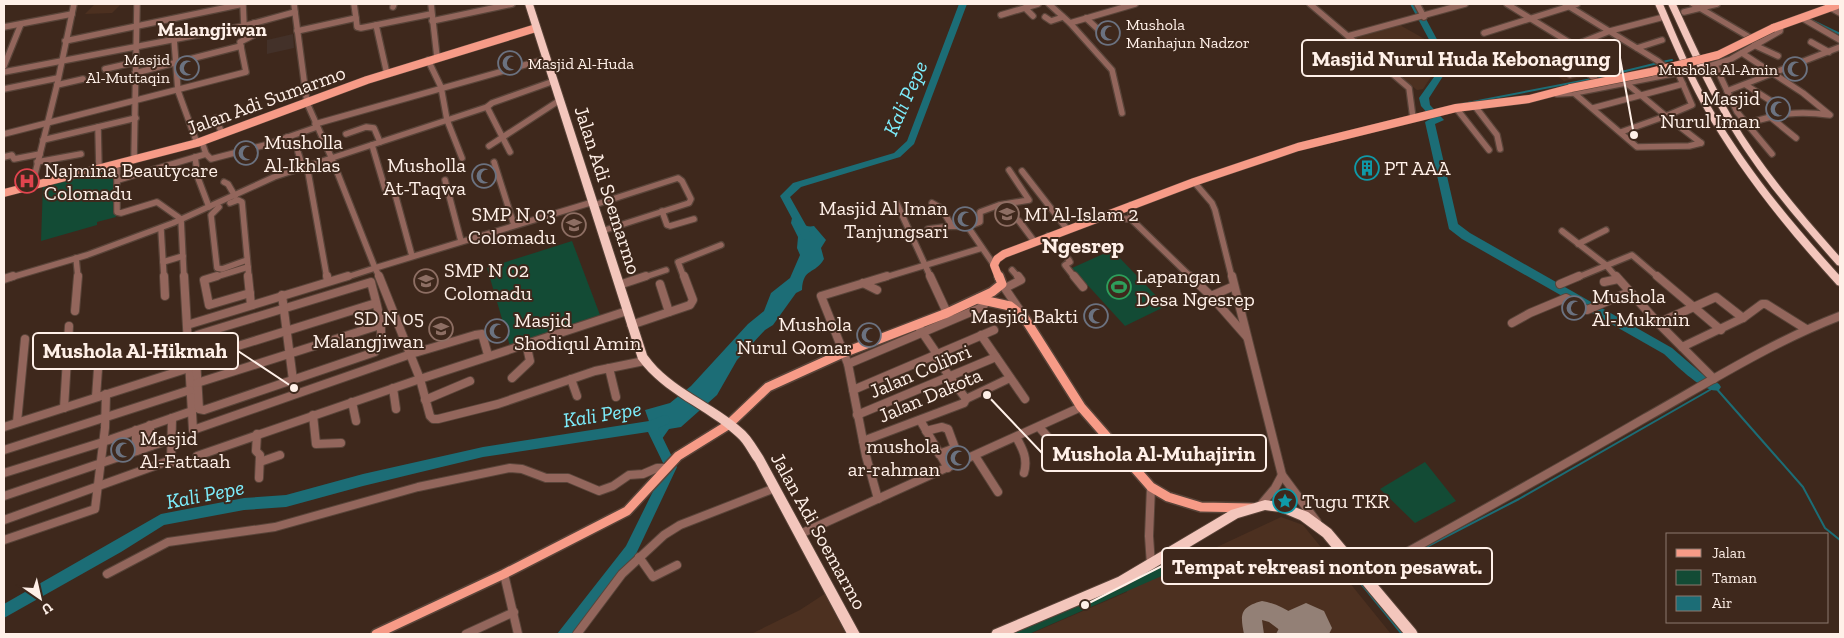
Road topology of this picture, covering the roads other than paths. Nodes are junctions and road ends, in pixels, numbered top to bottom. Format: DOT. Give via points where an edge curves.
graph roads {
  1 [pos="74,4"];
  2 [pos="136,4"];
  3 [pos="242,4"];
  4 [pos="294,4"];
  5 [pos="354,4"];
  6 [pos="431,4"];
  7 [pos="512,4"];
  8 [pos="529,4"];
  9 [pos="1038,4"];
  10 [pos="1049,4"];
  11 [pos="1135,4"];
  12 [pos="1310,4"];
  13 [pos="1417,4"];
  14 [pos="1465,4"];
  15 [pos="1507,4"];
  16 [pos="1577,4"];
  17 [pos="1659,4"];
  18 [pos="1672,4"];
  19 [pos="1693,4"];
  20 [pos="1717,4"];
  21 [pos="1840,4"];
  22 [pos="1567,5"];
  23 [pos="1025,8"];
  24 [pos="1700,8"];
  25 [pos="1830,8"];
  26 [pos="295,12"];
  27 [pos="1684,12"];
  28 [pos="1840,13"];
  29 [pos="72,14"];
  30 [pos="431,14"];
  31 [pos="1001,15"];
  32 [pos="1033,16"];
  33 [pos="1046,17"];
  34 [pos="1063,17"];
  35 [pos="1422,17"];
  36 [pos="1804,17"];
  37 [pos="356,18"];
  38 [pos="1086,18"];
  39 [pos="1530,18"];
  40 [pos="1660,18"];
  41 [pos="432,21"];
  42 [pos="254,23"];
  43 [pos="1070,23"];
  44 [pos="21,24"];
  45 [pos="1781,24"];
  46 [pos="376,25"];
  47 [pos="136,26"];
  48 [pos="244,26"];
  49 [pos="4,27"];
  50 [pos="536,28"];
  51 [pos="297,31"];
  52 [pos="1610,31"];
  53 [pos="1102,33"];
  54 [pos="1484,33"];
  55 [pos="1348,36"];
  56 [pos="1839,37"];
  57 [pos="174,39"];
  58 [pos="1662,40"];
  59 [pos="65,41"];
  60 [pos="1811,42"];
  61 [pos="1756,44"];
  62 [pos="1573,45"];
  63 [pos="136,46"];
  64 [pos="241,46"];
  65 [pos="1840,47"];
  66 [pos="1637,48"];
  67 [pos="11,50"];
  68 [pos="4,52"];
  69 [pos="1829,52"];
  70 [pos="1742,53"];
  71 [pos="1778,56"];
  72 [pos="437,57"];
  73 [pos="546,59"];
  74 [pos="1540,59"];
  75 [pos="428,60"];
  76 [pos="61,61"];
  77 [pos="136,62"];
  78 [pos="175,63"];
  79 [pos="4,66"];
  80 [pos="1591,67"];
  81 [pos="105,69"];
  82 [pos="1584,70"];
  83 [pos="4,72"];
  84 [pos="135,73"];
  85 [pos="1678,73"];
  86 [pos="1775,73"];
  87 [pos="387,74"];
  88 [pos="1570,75"];
  89 [pos="58,78"];
  90 [pos="83,79"];
  91 [pos="554,81"];
  92 [pos="1625,82"];
  93 [pos="1683,84"];
  94 [pos="57,85"];
  95 [pos="1746,85"];
  96 [pos="441,87"];
  97 [pos="1603,87"];
  98 [pos="4,89"];
  99 [pos="1573,90"];
  100 [pos="178,91"];
  101 [pos="1726,92"];
  102 [pos="1642,96"];
  103 [pos="560,100"];
  104 [pos="136,101"];
  105 [pos="307,103"];
  106 [pos="1474,105"];
  107 [pos="487,107"];
  108 [pos="1456,108"];
  109 [pos="1592,108"];
  110 [pos="1788,112"];
  111 [pos="1122,114"];
  112 [pos="1666,116"];
  113 [pos="1769,116"];
  114 [pos="136,118"];
  115 [pos="216,118"];
  116 [pos="1413,118"];
  117 [pos="447,120"];
  118 [pos="48,123"];
  119 [pos="1748,123"];
  120 [pos="316,126"];
  121 [pos="98,127"];
  122 [pos="1621,132"];
  123 [pos="4,134"];
  124 [pos="222,134"];
  125 [pos="346,134"];
  126 [pos="502,137"];
  127 [pos="287,138"];
  128 [pos="1796,138"];
  129 [pos="44,140"];
  130 [pos="380,142"];
  131 [pos="200,143"];
  132 [pos="372,145"];
  133 [pos="489,146"];
  134 [pos="290,147"];
  135 [pos="1500,149"];
  136 [pos="1489,150"];
  137 [pos="298,152"];
  138 [pos="510,152"];
  139 [pos="40,154"];
  140 [pos="81,154"];
  141 [pos="206,154"];
  142 [pos="1772,154"];
  143 [pos="4,157"];
  144 [pos="196,157"];
  145 [pos="332,158"];
  146 [pos="462,158"];
  147 [pos="134,160"];
  148 [pos="37,162"];
  149 [pos="494,162"];
  150 [pos="117,165"];
  151 [pos="305,167"];
  152 [pos="99,169"];
  153 [pos="1008,170"];
  154 [pos="1022,171"];
  155 [pos="118,180"];
  156 [pos="445,180"];
  157 [pos="224,182"];
  158 [pos="1194,182"];
  159 [pos="32,186"];
  160 [pos="385,189"];
  161 [pos="394,190"];
  162 [pos="4,193"];
  163 [pos="236,196"];
  164 [pos="932,203"];
  165 [pos="593,204"];
  166 [pos="897,204"];
  167 [pos="1131,205"];
  168 [pos="209,207"];
  169 [pos="662,211"];
  170 [pos="1111,213"];
  171 [pos="181,219"];
  172 [pos="694,219"];
  173 [pos="1130,219"];
  174 [pos="1019,221"];
  175 [pos="514,225"];
  176 [pos="952,226"];
  177 [pos="967,227"];
  178 [pos="161,229"];
  179 [pos="928,229"];
  180 [pos="1066,229"];
  181 [pos="1606,230"];
  182 [pos="602,231"];
  183 [pos="1562,231"];
  184 [pos="1048,236"];
  185 [pos="461,241"];
  186 [pos="1034,242"];
  187 [pos="1578,244"];
  188 [pos="721,246"];
  189 [pos="982,248"];
  190 [pos="183,256"];
  191 [pos="412,256"];
  192 [pos="76,258"];
  193 [pos="163,262"];
  194 [pos="1840,263"];
  195 [pos="247,264"];
  196 [pos="926,265"];
  197 [pos="994,265"];
  198 [pos="1606,265"];
  199 [pos="374,268"];
  200 [pos="666,270"];
  201 [pos="1012,270"];
  202 [pos="658,278"];
  203 [pos="4,279"];
  204 [pos="1618,279"];
  205 [pos="328,281"];
  206 [pos="1604,282"];
  207 [pos="1840,282"];
  208 [pos="863,283"];
  209 [pos="619,284"];
  210 [pos="1560,284"];
  211 [pos="1004,286"];
  212 [pos="1234,286"];
  213 [pos="1082,287"];
  214 [pos="877,290"];
  215 [pos="1630,292"];
  216 [pos="250,293"];
  217 [pos="282,295"];
  218 [pos="165,296"];
  219 [pos="1211,296"];
  220 [pos="982,300"];
  221 [pos="376,303"];
  222 [pos="251,305"];
  223 [pos="1696,308"];
  224 [pos="284,309"];
  225 [pos="75,311"];
  226 [pos="627,311"];
  227 [pos="669,312"];
  228 [pos="949,316"];
  229 [pos="1840,316"];
  230 [pos="1024,317"];
  231 [pos="1743,318"];
  232 [pos="1512,323"];
  233 [pos="1658,323"];
  234 [pos="188,325"];
  235 [pos="380,325"];
  236 [pos="631,325"];
  237 [pos="69,326"];
  238 [pos="919,329"];
  239 [pos="1806,329"];
  240 [pos="994,330"];
  241 [pos="1721,330"];
  242 [pos="287,331"];
  243 [pos="981,335"];
  244 [pos="1248,338"];
  245 [pos="25,339"];
  246 [pos="526,343"];
  247 [pos="1682,347"];
  248 [pos="855,349"];
  249 [pos="843,353"];
  250 [pos="411,354"];
  251 [pos="98,355"];
  252 [pos="290,355"];
  253 [pos="488,355"];
  254 [pos="936,355"];
  255 [pos="996,357"];
  256 [pos="861,358"];
  257 [pos="196,359"];
  258 [pos="644,361"];
  259 [pos="848,364"];
  260 [pos="189,368"];
  261 [pos="609,368"];
  262 [pos="950,376"];
  263 [pos="512,378"];
  264 [pos="1010,378"];
  265 [pos="420,379"];
  266 [pos="571,379"];
  267 [pos="293,380"];
  268 [pos="470,381"];
  269 [pos="1711,381"];
  270 [pos="198,383"];
  271 [pos="393,388"];
  272 [pos="190,390"];
  273 [pos="853,390"];
  274 [pos="106,394"];
  275 [pos="577,396"];
  276 [pos="96,397"];
  277 [pos="616,397"];
  278 [pos="966,399"];
  279 [pos="1025,399"];
  280 [pos="425,400"];
  281 [pos="352,402"];
  282 [pos="1081,407"];
  283 [pos="64,408"];
  284 [pos="396,409"];
  285 [pos="192,412"];
  286 [pos="313,415"];
  287 [pos="858,415"];
  288 [pos="105,417"];
  289 [pos="172,418"];
  290 [pos="920,420"];
  291 [pos="356,421"];
  292 [pos="17,422"];
  293 [pos="150,425"];
  294 [pos="728,425"];
  295 [pos="1039,427"];
  296 [pos="4,429"];
  297 [pos="136,430"];
  298 [pos="926,431"];
  299 [pos="257,434"];
  300 [pos="1016,438"];
  301 [pos="172,439"];
  302 [pos="102,442"];
  303 [pos="863,442"];
  304 [pos="341,443"];
  305 [pos="150,446"];
  306 [pos="4,450"];
  307 [pos="136,451"];
  308 [pos="939,454"];
  309 [pos="280,455"];
  310 [pos="197,456"];
  311 [pos="975,456"];
  312 [pos="260,462"];
  313 [pos="99,463"];
  314 [pos="667,467"];
  315 [pos="1074,467"];
  316 [pos="948,468"];
  317 [pos="4,473"];
  318 [pos="1024,473"];
  319 [pos="1282,475"];
  320 [pos="259,478"];
  321 [pos="98,486"];
  322 [pos="775,488"];
  323 [pos="1151,488"];
  324 [pos="998,492"];
  325 [pos="4,496"];
  326 [pos="878,499"];
  327 [pos="1255,508"];
  328 [pos="4,520"];
  329 [pos="1327,533"];
  330 [pos="800,534"];
  331 [pos="4,540"];
  332 [pos="639,557"];
  333 [pos="678,565"];
  334 [pos="1151,565"];
  335 [pos="107,574"];
  336 [pos="504,574"];
  337 [pos="1364,576"];
  338 [pos="514,612"];
  339 [pos="389,631"];
  340 [pos="376,634"];
  341 [pos="466,634"];
  342 [pos="518,634"];
  343 [pos="577,634"];
  344 [pos="854,634"];
  345 [pos="997,634"];
  346 [pos="1412,634"];
  1 -- 29 [label="street"];
  2 -- 47 [label="street"];
  3 -- 47 [label="street"];
  3 -- 48 [label="street"];
  4 -- 26 [label="street"];
  5 -- 37 [label="street"];
  6 -- 30 [label="street"];
  7 -- 41 [label="street"];
  8 -- 50 [label="highway, Jalan Adi Soemarmo"];
  9 -- 23 [label="street"];
  10 -- 34 [label="street"];
  11 -- 38 [label="street"];
  12 -- 55 [label="street"];
  13 -- 35 [label="street"];
  14 -- 35 [label="street"];
  15 -- 39 [label="street"];
  16 -- 22 [label="street"];
  17 -- 207 [label="highway" via="1714,119 1762,189"];
  18 -- 194 [label="highway" via="1729,118 1777,187"];
  19 -- 24 [label="street"];
  20 -- 24 [label="street"];
  21 -- 25 [label="main road"];
  22 -- 39 [label="street"];
  22 -- 52 [label="street"];
  23 -- 31 [label="street"];
  23 -- 32 [label="street"];
  24 -- 27 [label="street"];
  24 -- 61 [label="street"];
  25 -- 28 [label="street"];
  25 -- 36 [label="main road"];
  26 -- 42 [label="street"];
  26 -- 51 [label="street"];
  29 -- 44 [label="street"];
  29 -- 59 [label="street"];
  30 -- 41 [label="street"];
  30 -- 46 [label="street"];
  33 -- 34 [label="street" via="1051,21"];
  34 -- 43 [label="street"];
  35 -- 55 [label="street"];
  36 -- 45 [label="main road"];
  36 -- 56 [label="street"];
  37 -- 46 [label="street" via="359,28"];
  37 -- 51 [label="street"];
  38 -- 43 [label="street"];
  38 -- 53 [label="street"];
  39 -- 54 [label="street"];
  39 -- 62 [label="street"];
  40 -- 52 [label="street"];
  41 -- 72 [label="street"];
  42 -- 48 [label="street"];
  42 -- 64 [label="street" via="254,35 240,41"];
  43 -- 111 [label="street" via="1112,70"];
  44 -- 49 [label="street"];
  44 -- 67 [label="street"];
  45 -- 61 [label="street" via="1780,31"];
  45 -- 99 [label="main road, bridge" via="1718,55"];
  46 -- 87 [label="street"];
  47 -- 59 [label="street"];
  47 -- 63 [label="street"];
  48 -- 57 [label="street"];
  50 -- 72 [label="main road, Jalan Adi Sumarmo"];
  50 -- 73 [label="highway, Jalan Adi Soemarmo"];
  51 -- 105 [label="street"];
  52 -- 62 [label="street"];
  52 -- 66 [label="street"];
  55 -- 116 [label="street" via="1410,90"];
  57 -- 63 [label="street"];
  57 -- 78 [label="street"];
  58 -- 66 [label="street"];
  59 -- 76 [label="street"];
  60 -- 69 [label="street"];
  61 -- 70 [label="street"];
  61 -- 71 [label="street"];
  62 -- 74 [label="street"];
  62 -- 92 [label="street" via="1618,73"];
  63 -- 76 [label="street"];
  63 -- 77 [label="street"];
  64 -- 78 [label="street"];
  64 -- 100 [label="street" via="246,72"];
  65 -- 69 [label="street"];
  66 -- 85 [label="street"];
  67 -- 68 [label="street"];
  67 -- 79 [label="street"];
  69 -- 86 [label="street"];
  70 -- 86 [label="street"];
  70 -- 101 [label="street" via="1712,65"];
  72 -- 75 [label="main road, Jalan Adi Sumarmo"];
  73 -- 91 [label="highway, Jalan Adi Soemarmo"];
  73 -- 96 [label="street"];
  75 -- 87 [label="main road, Jalan Adi Sumarmo"];
  75 -- 96 [label="street"];
  76 -- 83 [label="street"];
  76 -- 89 [label="street"];
  77 -- 81 [label="street"];
  77 -- 84 [label="street"];
  78 -- 84 [label="street"];
  78 -- 100 [label="street"];
  80 -- 82 [label="street"];
  82 -- 88 [label="street"];
  82 -- 97 [label="street"];
  84 -- 104 [label="street"];
  85 -- 92 [label="street"];
  85 -- 93 [label="street"];
  86 -- 95 [label="street"];
  86 -- 110 [label="street" via="1830,115"];
  87 -- 105 [label="main road, Jalan Adi Sumarmo"];
  89 -- 94 [label="street"];
  89 -- 98 [label="street"];
  90 -- 94 [label="street"];
  91 -- 103 [label="highway, Jalan Adi Soemarmo"];
  91 -- 107 [label="street"];
  92 -- 97 [label="street"];
  92 -- 102 [label="street"];
  93 -- 102 [label="street"];
  93 -- 112 [label="street" via="1692,105"];
  94 -- 118 [label="street"];
  95 -- 101 [label="street"];
  95 -- 110 [label="street"];
  96 -- 117 [label="street"];
  96 -- 120 [label="street"];
  97 -- 99 [label="street"];
  99 -- 106 [label="main road"];
  99 -- 109 [label="street"];
  100 -- 104 [label="street"];
  100 -- 131 [label="street"];
  101 -- 119 [label="street" via="1737,112"];
  102 -- 109 [label="street"];
  102 -- 112 [label="street"];
  103 -- 126 [label="street"];
  103 -- 165 [label="highway, Jalan Adi Soemarmo"];
  104 -- 114 [label="street"];
  104 -- 118 [label="street"];
  105 -- 120 [label="street"];
  105 -- 124 [label="main road, Jalan Adi Sumarmo"];
  106 -- 108 [label="main road"];
  106 -- 135 [label="street" via="1497,136"];
  107 -- 117 [label="street"];
  107 -- 126 [label="street"];
  108 -- 116 [label="main road"];
  108 -- 136 [label="street"];
  109 -- 122 [label="street"];
  110 -- 113 [label="street"];
  112 -- 122 [label="street"];
  112 -- 122 [label="street" via="1702,143 1637,148"];
  113 -- 119 [label="street"];
  113 -- 128 [label="street"];
  114 -- 121 [label="street"];
  114 -- 147 [label="street"];
  115 -- 124 [label="street"];
  116 -- 158 [label="main road" via="1310,143"];
  117 -- 130 [label="street"];
  117 -- 146 [label="street"];
  118 -- 123 [label="street"];
  118 -- 129 [label="street"];
  119 -- 142 [label="street"];
  120 -- 127 [label="street"];
  120 -- 145 [label="street"];
  121 -- 129 [label="street"];
  121 -- 152 [label="street"];
  124 -- 131 [label="main road, Jalan Adi Sumarmo"];
  125 -- 130 [label="street" via="370,127 374,128"];
  126 -- 133 [label="street"];
  126 -- 138 [label="street"];
  127 -- 134 [label="street"];
  127 -- 141 [label="street" via="212,159"];
  129 -- 139 [label="street"];
  130 -- 132 [label="street"];
  131 -- 141 [label="street"];
  131 -- 147 [label="main road, Jalan Adi Sumarmo"];
  132 -- 145 [label="street"];
  132 -- 160 [label="street"];
  137 -- 151 [label="street"];
  139 -- 143 [label="street" via="14,159 12,155"];
  139 -- 148 [label="street"];
  140 -- 148 [label="street"];
  141 -- 144 [label="street"];
  144 -- 155 [label="street"];
  144 -- 168 [label="street" via="198,178"];
  145 -- 151 [label="street"];
  145 -- 199 [label="street"];
  147 -- 150 [label="main road, Jalan Adi Sumarmo"];
  148 -- 159 [label="street"];
  149 -- 175 [label="street"];
  150 -- 152 [label="main road, Jalan Adi Sumarmo"];
  150 -- 155 [label="street"];
  151 -- 163 [label="street" via="261,182"];
  151 -- 205 [label="street"];
  152 -- 159 [label="main road, Jalan Adi Sumarmo"];
  153 -- 177 [label="street" via="1029,200 980,212 980,222"];
  154 -- 180 [label="street"];
  155 -- 171 [label="street" via="117,212 157,202"];
  156 -- 185 [label="street"];
  157 -- 163 [label="street"];
  158 -- 167 [label="main road"];
  158 -- 212 [label="street" via="1215,210"];
  159 -- 162 [label="main road, Jalan Adi Sumarmo"];
  161 -- 191 [label="street"];
  163 -- 168 [label="street"];
  164 -- 176 [label="street" via="940,208"];
  165 -- 169 [label="street" via="680,178 690,201"];
  165 -- 175 [label="street"];
  165 -- 182 [label="highway, Jalan Adi Soemarmo"];
  166 -- 196 [label="street"];
  167 -- 170 [label="main road"];
  167 -- 173 [label="street"];
  168 -- 171 [label="street"];
  169 -- 172 [label="street" via="670,226"];
  169 -- 182 [label="street"];
  170 -- 173 [label="street"];
  170 -- 180 [label="main road"];
  171 -- 190 [label="street"];
  171 -- 192 [label="street"];
  173 -- 219 [label="street"];
  174 -- 186 [label="street"];
  175 -- 185 [label="street"];
  176 -- 177 [label="street"];
  176 -- 179 [label="street"];
  177 -- 189 [label="street"];
  178 -- 193 [label="street"];
  180 -- 184 [label="main road"];
  181 -- 187 [label="street"];
  182 -- 209 [label="highway, Jalan Adi Soemarmo"];
  183 -- 187 [label="street"];
  184 -- 186 [label="main road"];
  184 -- 213 [label="street" via="1069,260 1065,265"];
  185 -- 191 [label="street"];
  186 -- 197 [label="main road" via="999,256"];
  187 -- 198 [label="street"];
  188 -- 227 [label="street" via="678,262 692,302"];
  189 -- 196 [label="street"];
  189 -- 197 [label="street"];
  190 -- 193 [label="street"];
  190 -- 234 [label="street"];
  191 -- 199 [label="street"];
  192 -- 203 [label="street"];
  192 -- 225 [label="street"];
  193 -- 218 [label="street"];
  195 -- 195 [label="street" via="217,268 212,216 214,209 234,201 241,201"];
  195 -- 216 [label="street"];
  195 -- 216 [label="street" via="204,280 209,305"];
  196 -- 208 [label="street"];
  196 -- 228 [label="street"];
  197 -- 211 [label="main road"];
  198 -- 204 [label="street"];
  198 -- 210 [label="street"];
  198 -- 223 [label="street" via="1632,255"];
  199 -- 205 [label="street"];
  199 -- 250 [label="street"];
  200 -- 202 [label="street"];
  201 -- 211 [label="street" via="1021,280"];
  202 -- 209 [label="street"];
  202 -- 227 [label="street"];
  204 -- 206 [label="street"];
  204 -- 215 [label="street"];
  205 -- 217 [label="street"];
  208 -- 214 [label="street"];
  208 -- 249 [label="street" via="821,297"];
  209 -- 226 [label="highway, Jalan Adi Soemarmo"];
  211 -- 220 [label="main road"];
  211 -- 230 [label="street"];
  212 -- 219 [label="street"];
  212 -- 244 [label="street"];
  215 -- 232 [label="street" via="1586,310 1566,298"];
  215 -- 233 [label="street"];
  216 -- 222 [label="street"];
  217 -- 222 [label="street"];
  217 -- 224 [label="street"];
  219 -- 244 [label="street"];
  220 -- 228 [label="main road"];
  220 -- 230 [label="main road" via="1010,306"];
  221 -- 224 [label="street" via="370,282"];
  221 -- 235 [label="street"];
  221 -- 242 [label="street"];
  222 -- 234 [label="street"];
  223 -- 231 [label="street" via="1716,297"];
  223 -- 233 [label="street"];
  223 -- 241 [label="street"];
  224 -- 242 [label="street"];
  224 -- 257 [label="street" via="196,335"];
  226 -- 236 [label="highway, Jalan Adi Soemarmo"];
  226 -- 246 [label="street"];
  227 -- 236 [label="street"];
  228 -- 238 [label="main road"];
  229 -- 239 [label="street"];
  230 -- 282 [label="main road"];
  231 -- 239 [label="street" via="1766,304"];
  231 -- 241 [label="street"];
  233 -- 247 [label="street"];
  234 -- 260 [label="street"];
  235 -- 252 [label="street"];
  235 -- 267 [label="street" via="382,340 375,352"];
  236 -- 258 [label="highway, Jalan Adi Soemarmo"];
  237 -- 283 [label="street"];
  238 -- 248 [label="main road"];
  238 -- 254 [label="street"];
  238 -- 256 [label="street"];
  239 -- 269 [label="street"];
  240 -- 243 [label="street"];
  241 -- 247 [label="street"];
  242 -- 252 [label="street"];
  242 -- 257 [label="street"];
  243 -- 254 [label="street"];
  243 -- 255 [label="street"];
  244 -- 319 [label="street"];
  245 -- 292 [label="street"];
  246 -- 253 [label="street"];
  246 -- 263 [label="street" via="530,361"];
  247 -- 269 [label="street"];
  248 -- 249 [label="main road"];
  248 -- 256 [label="street"];
  249 -- 259 [label="street"];
  249 -- 294 [label="main road" via="768,387"];
  250 -- 253 [label="street" via="480,334"];
  250 -- 265 [label="street"];
  250 -- 285 [label="street" via="193,430"];
  251 -- 276 [label="street"];
  252 -- 267 [label="street"];
  252 -- 270 [label="street"];
  253 -- 265 [label="street"];
  254 -- 262 [label="street"];
  254 -- 273 [label="street"];
  255 -- 262 [label="street, Jalan Colibri"];
  255 -- 264 [label="street"];
  256 -- 259 [label="street"];
  257 -- 270 [label="street"];
  258 -- 261 [label="street"];
  258 -- 294 [label="highway, Jalan Adi Soemarmo" via="664,380"];
  259 -- 273 [label="street"];
  260 -- 272 [label="street"];
  260 -- 274 [label="street"];
  261 -- 266 [label="street"];
  261 -- 277 [label="street"];
  262 -- 278 [label="street"];
  262 -- 287 [label="street, Jalan Colibri"];
  264 -- 278 [label="street, Jalan Dakota"];
  264 -- 279 [label="street"];
  265 -- 271 [label="street"];
  265 -- 280 [label="street"];
  266 -- 275 [label="street"];
  266 -- 280 [label="street" via="498,404 438,419 430,416"];
  267 -- 270 [label="street" via="201,410"];
  268 -- 280 [label="street"];
  269 -- 337 [label="street"];
  271 -- 281 [label="street"];
  271 -- 284 [label="street"];
  272 -- 285 [label="street"];
  272 -- 288 [label="street"];
  273 -- 287 [label="street"];
  274 -- 276 [label="street"];
  274 -- 288 [label="street"];
  276 -- 283 [label="street"];
  278 -- 290 [label="street, Jalan Dakota" via="964,403"];
  281 -- 286 [label="street"];
  281 -- 291 [label="street"];
  282 -- 295 [label="street"];
  282 -- 323 [label="main road"];
  283 -- 292 [label="street"];
  285 -- 289 [label="street"];
  286 -- 299 [label="street"];
  286 -- 304 [label="street" via="316,444"];
  287 -- 303 [label="street"];
  288 -- 302 [label="street"];
  288 -- 306 [label="street"];
  289 -- 293 [label="street"];
  289 -- 301 [label="street"];
  290 -- 298 [label="street"];
  290 -- 303 [label="street, Jalan Dakota"];
  292 -- 296 [label="street"];
  293 -- 297 [label="street"];
  293 -- 305 [label="street"];
  294 -- 314 [label="main road" via="678,456"];
  294 -- 322 [label="highway, Jalan Adi Soemarmo" via="744,438"];
  295 -- 300 [label="street"];
  295 -- 315 [label="street"];
  297 -- 302 [label="street"];
  297 -- 307 [label="street"];
  298 -- 308 [label="street"];
  298 -- 308 [label="street" via="947,428 955,448"];
  299 -- 310 [label="street"];
  299 -- 312 [label="street" via="256,451"];
  300 -- 311 [label="street"];
  300 -- 318 [label="street" via="1027,459"];
  301 -- 305 [label="street"];
  301 -- 321 [label="street" via="171,462"];
  302 -- 313 [label="street"];
  302 -- 317 [label="street"];
  303 -- 326 [label="street"];
  305 -- 307 [label="street"];
  307 -- 313 [label="street"];
  308 -- 316 [label="street"];
  309 -- 312 [label="street"];
  311 -- 316 [label="street"];
  311 -- 324 [label="street"];
  312 -- 320 [label="street"];
  313 -- 321 [label="street"];
  313 -- 325 [label="street"];
  314 -- 335 [label="street" via="629,475 599,491 568,478 546,478 510,468 418,487 275,527 168,542"];
  314 -- 336 [label="main road" via="627,511"];
  316 -- 326 [label="street"];
  319 -- 327 [label="street"];
  319 -- 329 [label="street"];
  321 -- 328 [label="street"];
  321 -- 331 [label="street" via="95,509"];
  322 -- 330 [label="highway, Jalan Adi Soemarmo"];
  322 -- 332 [label="street" via="680,526"];
  323 -- 327 [label="main road" via="1201,507"];
  323 -- 334 [label="street"];
  326 -- 330 [label="street"];
  327 -- 329 [label="highway" via="1272,506 1291,510"];
  327 -- 334 [label="highway" via="1235,514"];
  329 -- 337 [label="highway"];
  330 -- 344 [label="highway, Jalan Adi Soemarmo"];
  332 -- 333 [label="street" via="653,577"];
  332 -- 343 [label="street" via="608,591"];
  334 -- 345 [label="highway" via="1122,581"];
  336 -- 338 [label="street"];
  336 -- 339 [label="main road"];
  337 -- 346 [label="highway"];
  338 -- 341 [label="street"];
  338 -- 342 [label="street"];
  339 -- 340 [label="main road"];
}
